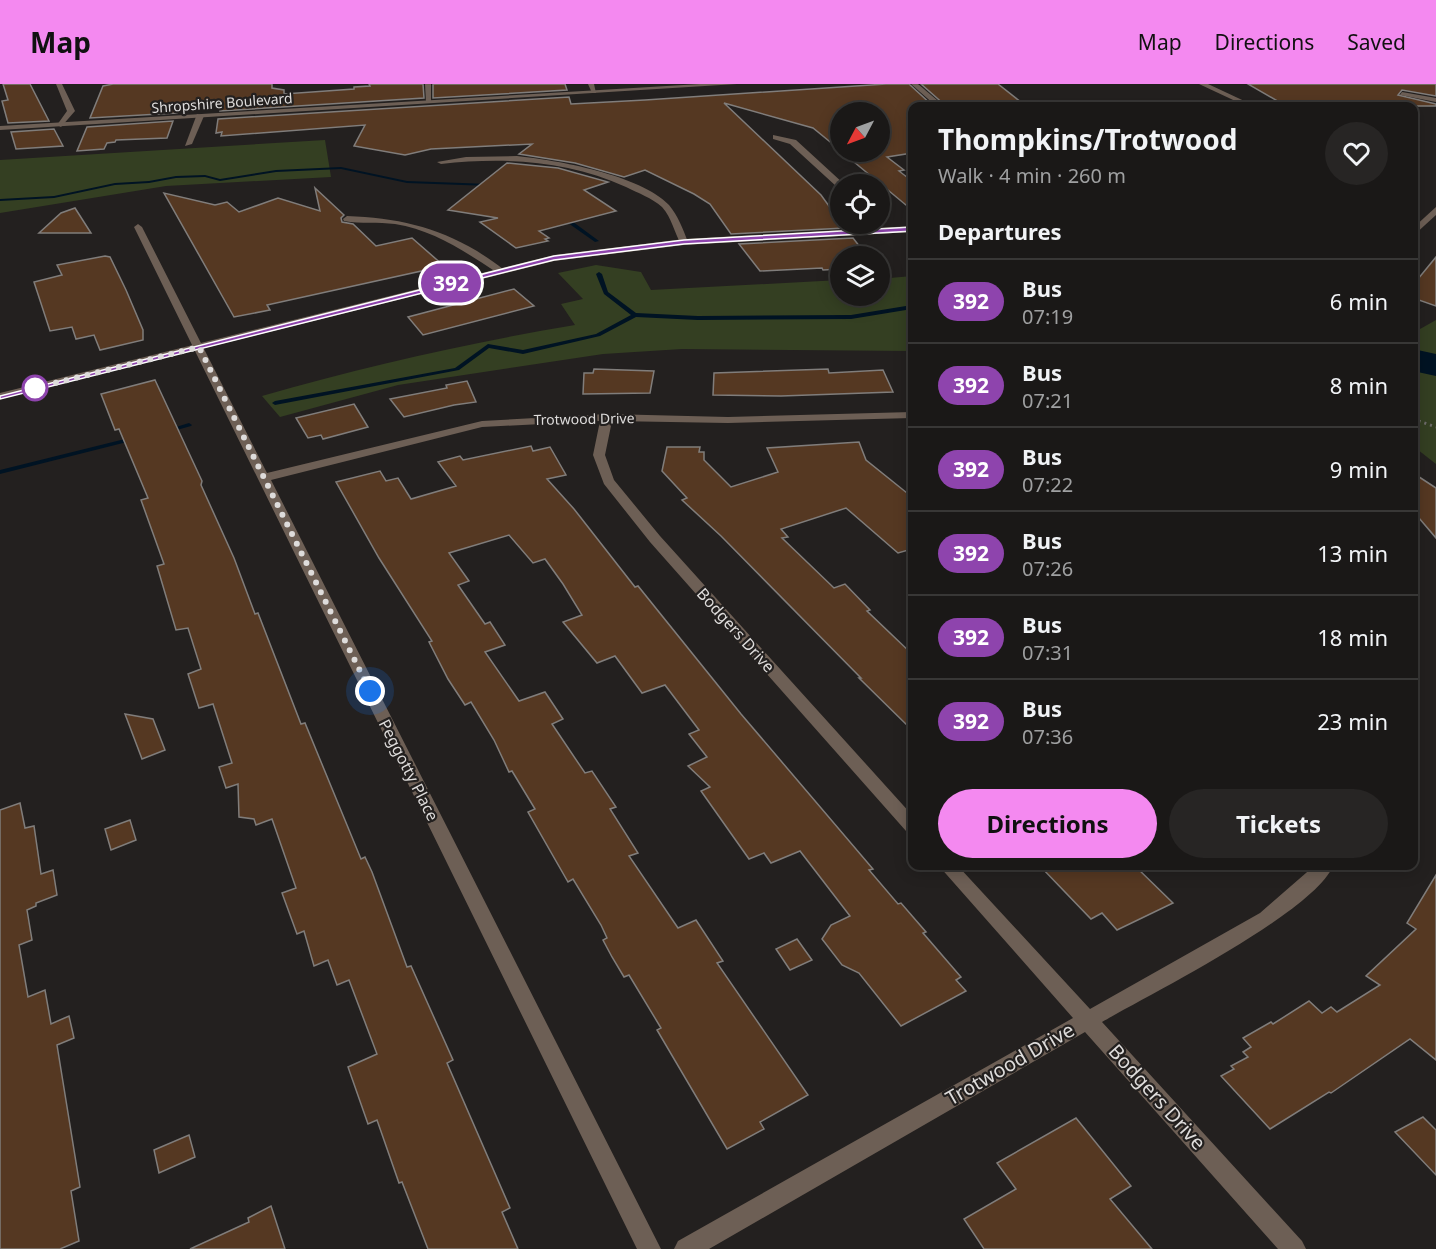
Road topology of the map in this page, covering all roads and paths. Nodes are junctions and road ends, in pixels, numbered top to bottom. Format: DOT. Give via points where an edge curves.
graph roads {
  1 [pos="59,84"];
  2 [pos="428,84"];
  3 [pos="591,84"];
  4 [pos="734,84"];
  5 [pos="914,84"];
  6 [pos="1202,84"];
  7 [pos="594,92"];
  8 [pos="1402,94"];
  9 [pos="1436,100"];
  10 [pos="429,102"];
  11 [pos="935,102"];
  12 [pos="1242,102"];
  13 [pos="200,116"];
  14 [pos="61,125"];
  15 [pos="0,128"];
  16 [pos="776,137"];
  17 [pos="188,144"];
  18 [pos="441,162"];
  19 [pos="830,176"];
  20 [pos="1436,210"];
  21 [pos="347,219"];
  22 [pos="138,227"];
  23 [pos="890,228"];
  24 [pos="1418,228"];
  25 [pos="908,230"];
  26 [pos="830,231"];
  27 [pos="684,242"];
  28 [pos="498,270"];
  29 [pos="199,347"];
  30 [pos="0,396"];
  31 [pos="607,417"];
  32 [pos="908,417"];
  33 [pos="1418,421"];
  34 [pos="1436,427"];
  35 [pos="263,478"];
  36 [pos="908,822"];
  37 [pos="952,870"];
  38 [pos="1321,870"];
  39 [pos="1087,1021"];
  40 [pos="649,1249"];
  41 [pos="686,1249"];
  42 [pos="1294,1249"];
  1 -- 14 [label="street" via="71,111"];
  2 -- 10 [label="street"];
  3 -- 7 [label="street"];
  4 -- 7 [label="street, Shropshire Boulevard"];
  5 -- 11 [label="street"];
  6 -- 12 [label="street"];
  7 -- 10 [label="street, Shropshire Boulevard"];
  8 -- 9 [label="street"];
  10 -- 13 [label="street, Shropshire Boulevard"];
  13 -- 14 [label="street, Shropshire Boulevard"];
  13 -- 17 [label="street"];
  14 -- 15 [label="street, Shropshire Boulevard"];
  16 -- 19 [label="street" via="793,142"];
  18 -- 27 [label="street" via="489,158 592,170 663,204 674,216"];
  20 -- 24 [label="street"];
  21 -- 28 [label="street" via="383,219 417,225 452,239"];
  22 -- 29 [label="street, Peggotty Place"];
  23 -- 25 [label="street"];
  26 -- 27 [label="street"];
  27 -- 28 [label="street" via="564,256"];
  28 -- 29 [label="street"];
  29 -- 30 [label="street"];
  29 -- 35 [label="street, Peggotty Place"];
  31 -- 32 [label="street, Trotwood Drive"];
  31 -- 35 [label="street, Trotwood Drive" via="482,424"];
  31 -- 36 [label="street, Bodgers Drive" via="599,455 608,481 655,539"];
  33 -- 34 [label="path"];
  35 -- 40 [label="street, Peggotty Place"];
  37 -- 39 [label="street, Bodgers Drive"];
  38 -- 39 [label="street, Trotwood Drive" via="1267,918"];
  39 -- 41 [label="street, Trotwood Drive"];
  39 -- 42 [label="street, Bodgers Drive"];
}
